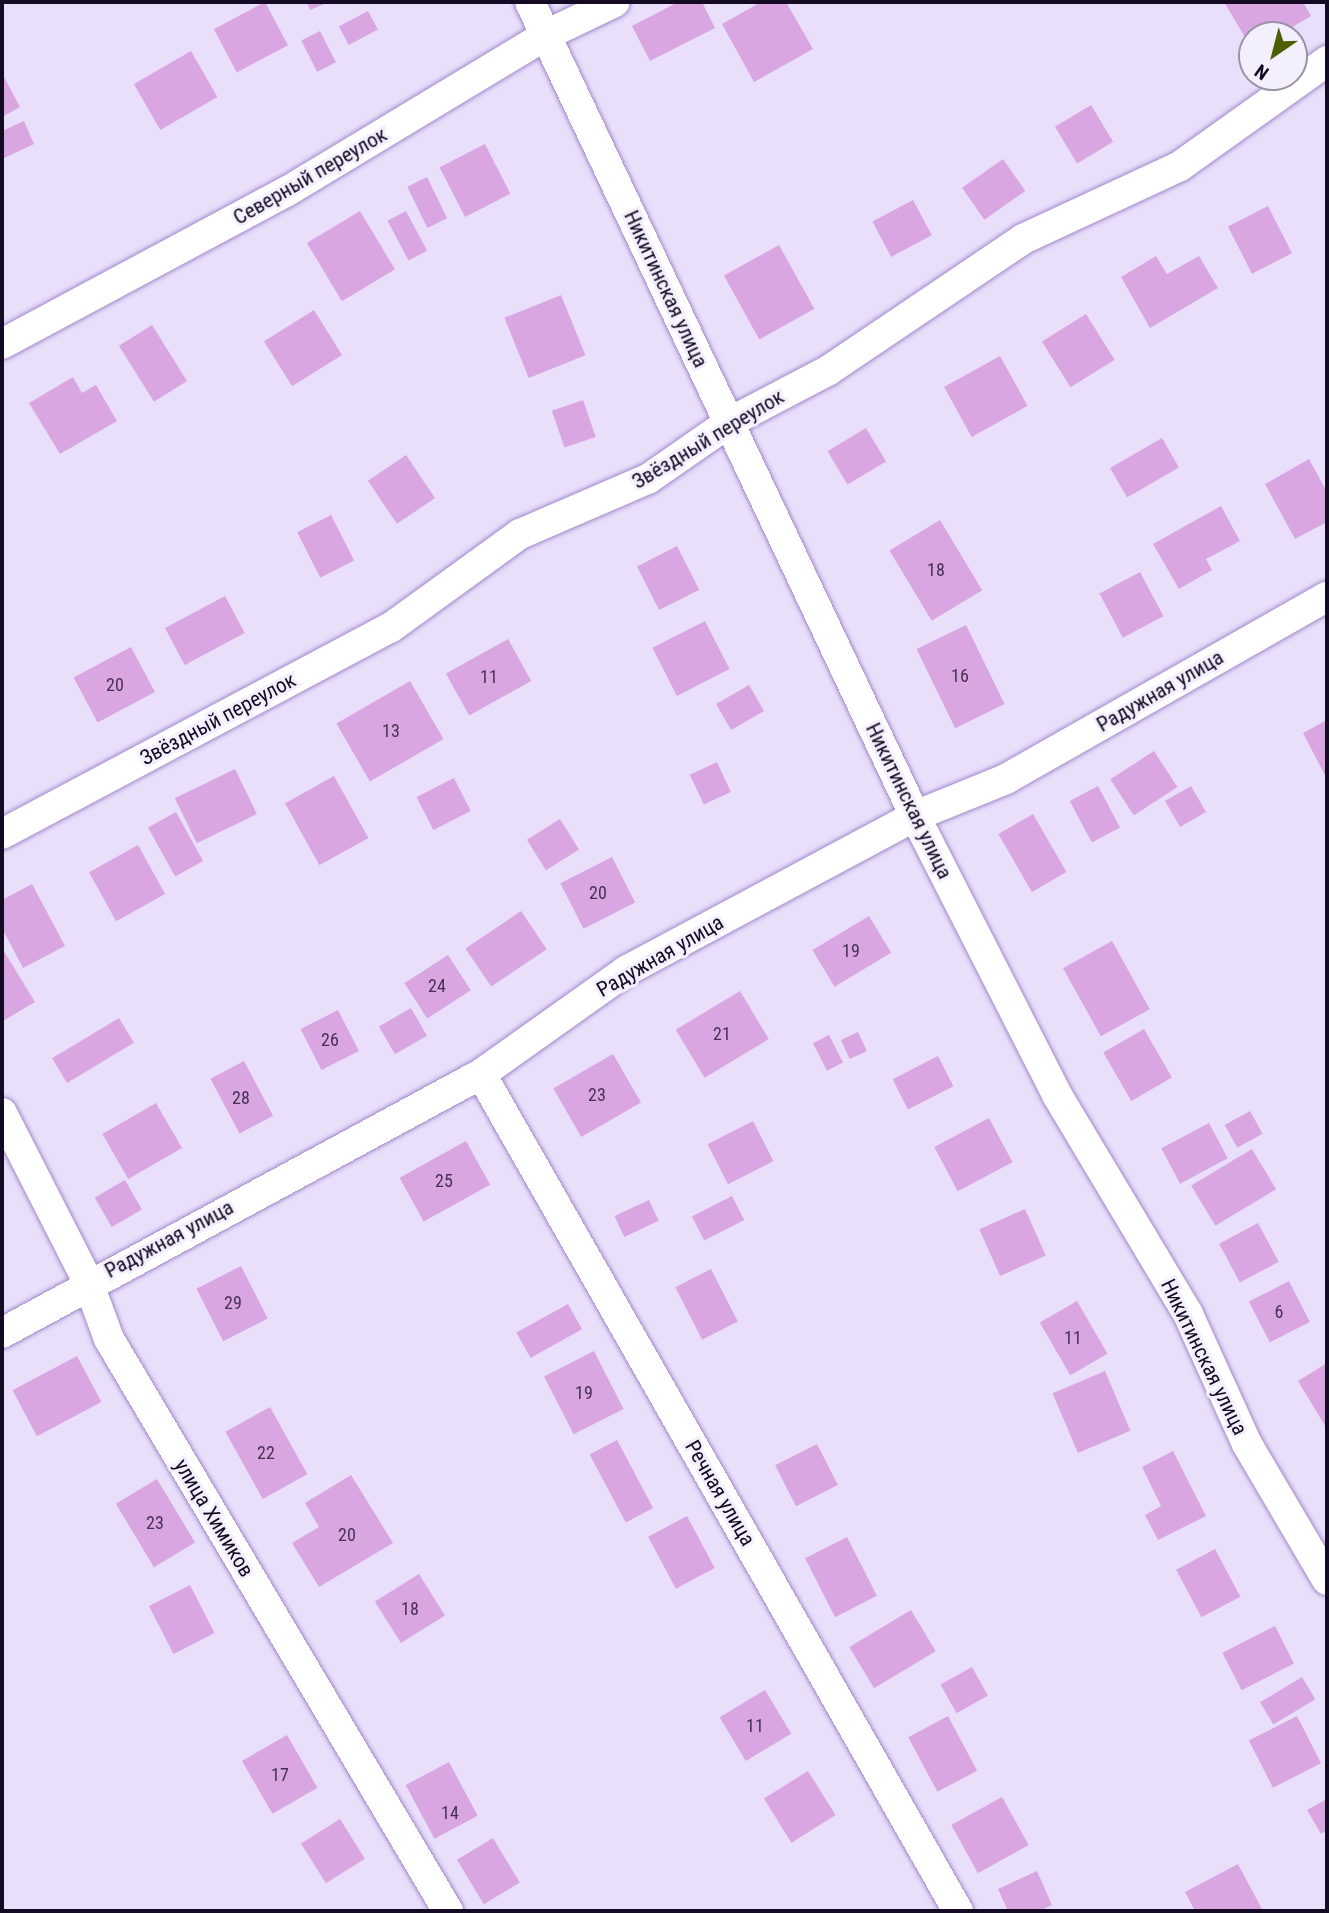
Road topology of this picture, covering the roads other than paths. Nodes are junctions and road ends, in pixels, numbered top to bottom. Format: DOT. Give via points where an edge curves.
graph roads {
  1 [pos="530,2"];
  2 [pos="615,2"];
  3 [pos="546,34"];
  4 [pos="1327,61"];
  5 [pos="2,344"];
  6 [pos="730,422"];
  7 [pos="1327,597"];
  8 [pos="915,816"];
  9 [pos="2,834"];
  10 [pos="481,1074"];
  11 [pos="2,1113"];
  12 [pos="88,1282"];
  13 [pos="2,1333"];
  14 [pos="1327,1580"];
  15 [pos="448,1911"];
  16 [pos="958,1911"];
  1 -- 3 [label="street, Никитинская улица"];
  2 -- 3 [label="street, Северный переулок"];
  3 -- 5 [label="street, Северный переулок" via="286,192"];
  3 -- 6 [label="street, Никитинская улица"];
  4 -- 6 [label="street, Звёздный переулок" via="1180,166 1023,239 829,370"];
  6 -- 8 [label="street, Никитинская улица"];
  6 -- 9 [label="street, Звёздный переулок" via="648,479 520,534 390,628"];
  7 -- 8 [label="street, Радужная улица" via="1006,779"];
  8 -- 10 [label="street, Радужная улица" via="626,971"];
  8 -- 14 [label="street, Никитинская улица" via="1057,1095 1188,1314 1247,1444"];
  10 -- 12 [label="street, Радужная улица"];
  10 -- 16 [label="street, Речная улица"];
  11 -- 12 [label="street, улица Химиков"];
  12 -- 13 [label="street, Радужная улица"];
  12 -- 15 [label="street, улица Химиков" via="109,1339"];
}
